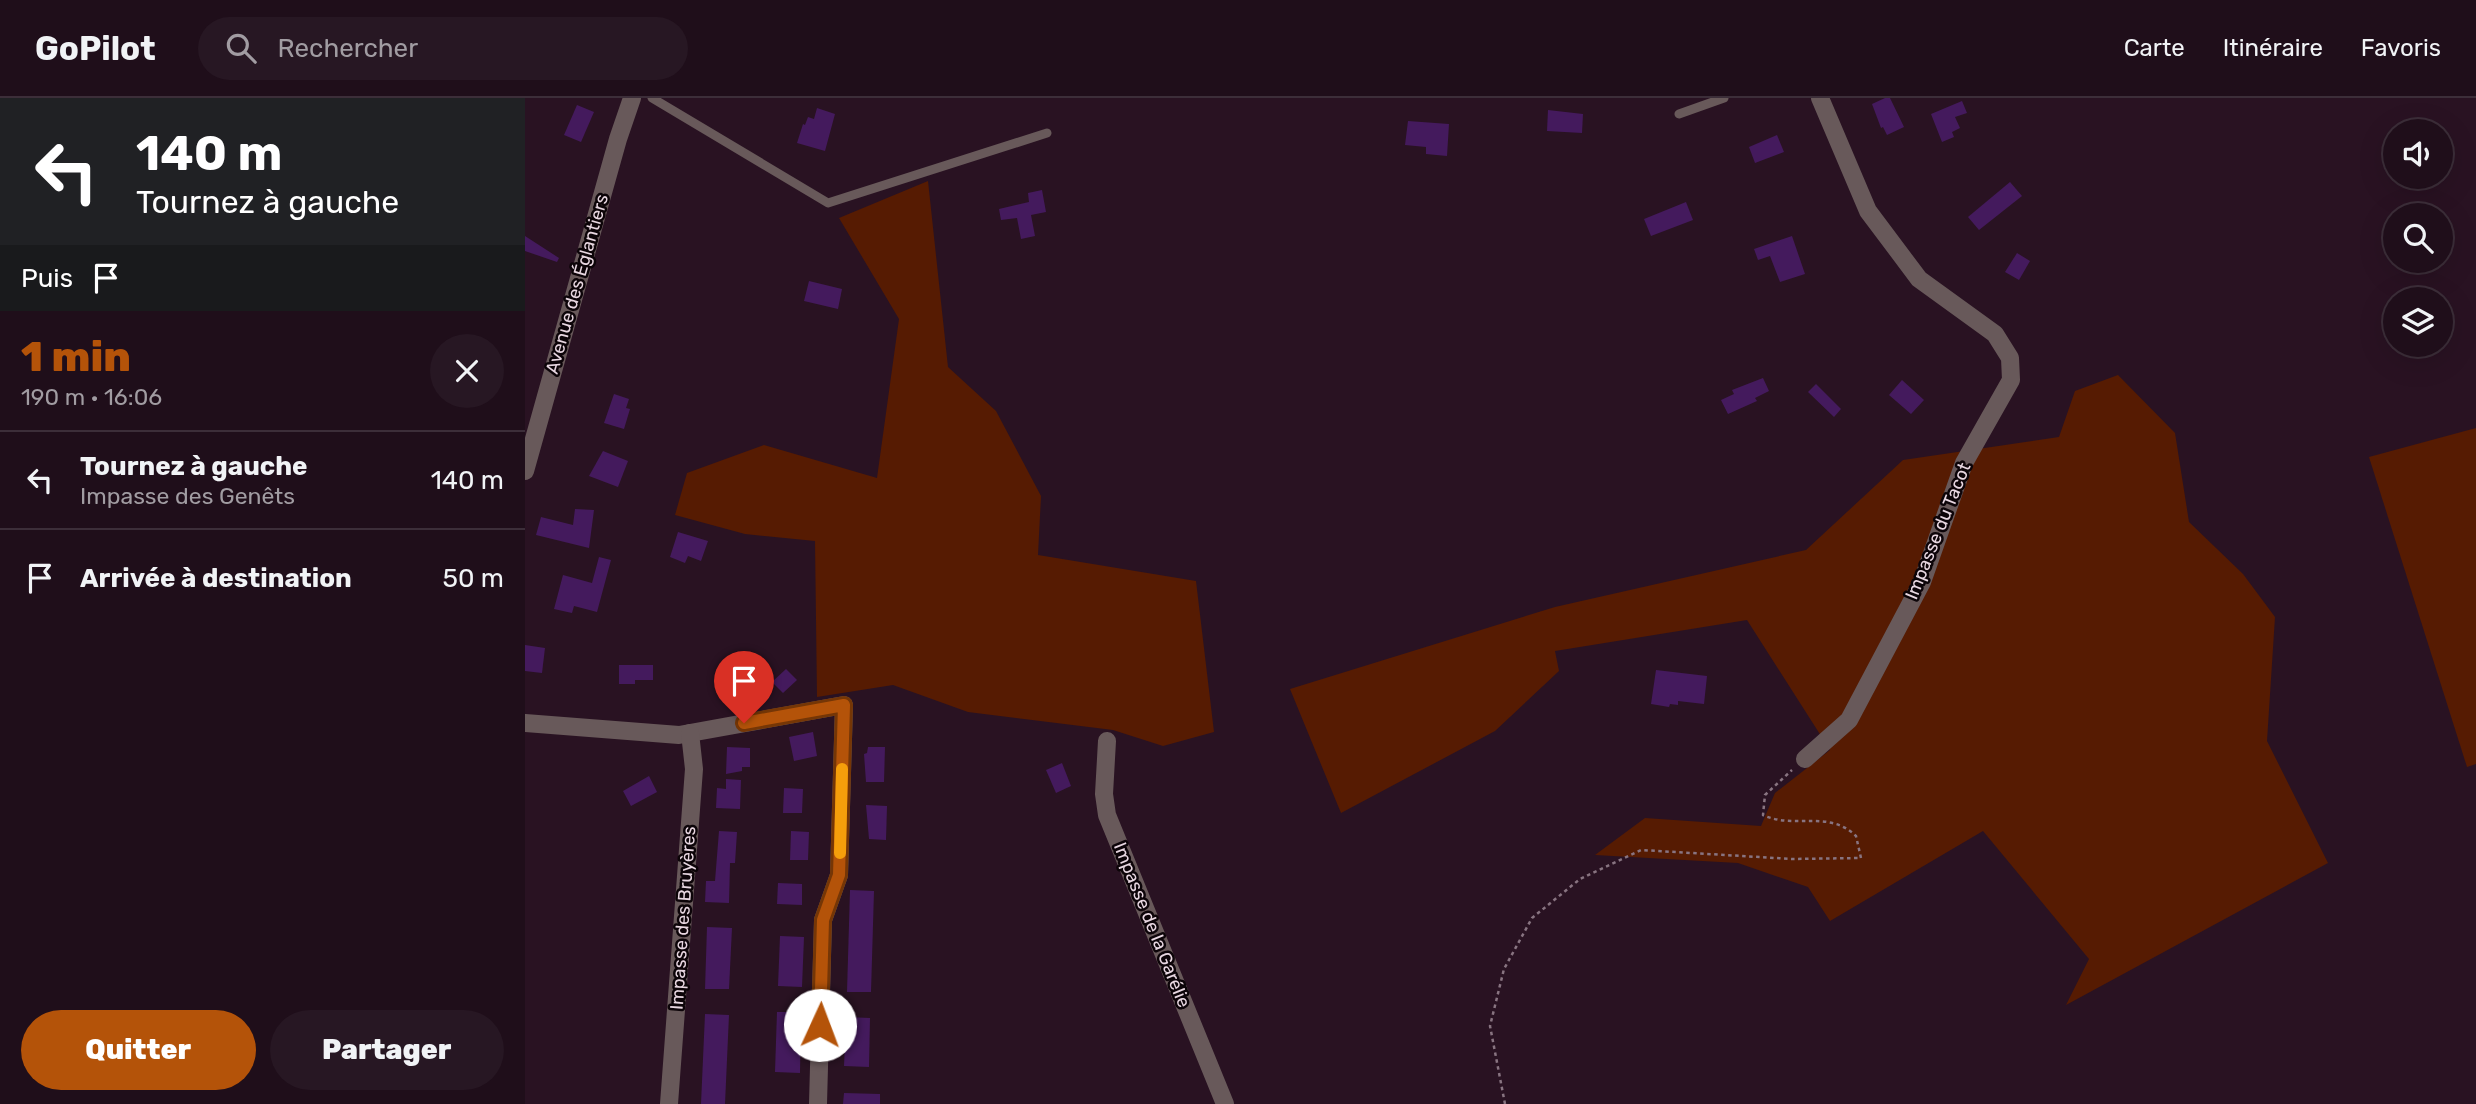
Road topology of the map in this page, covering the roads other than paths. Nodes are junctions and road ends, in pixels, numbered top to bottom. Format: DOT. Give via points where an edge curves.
graph roads {
  1 [pos="632,98"];
  2 [pos="652,98"];
  3 [pos="1724,98"];
  4 [pos="1820,98"];
  5 [pos="1679,114"];
  6 [pos="1047,133"];
  7 [pos="525,471"];
  8 [pos="525,723"];
  9 [pos="690,733"];
  10 [pos="1107,741"];
  11 [pos="1805,759"];
  12 [pos="669,1104"];
  13 [pos="818,1104"];
  14 [pos="1225,1104"];
  1 -- 7 [label="street, Avenue des Églantiers"];
  2 -- 6 [label="lane" via="828,203"];
  3 -- 5 [label="lane"];
  4 -- 11 [label="street, Impasse du Tacot" via="1868,211 1919,279 1995,334 2010,358 2011,380 1964,463 1922,582 1849,720"];
  8 -- 9 [label="street"];
  9 -- 12 [label="street, Impasse des Bruyères" via="694,769"];
  9 -- 13 [label="street" via="844,705 839,875 823,920"];
  10 -- 14 [label="street, Impasse de la Garélie" via="1107,815"];
}
